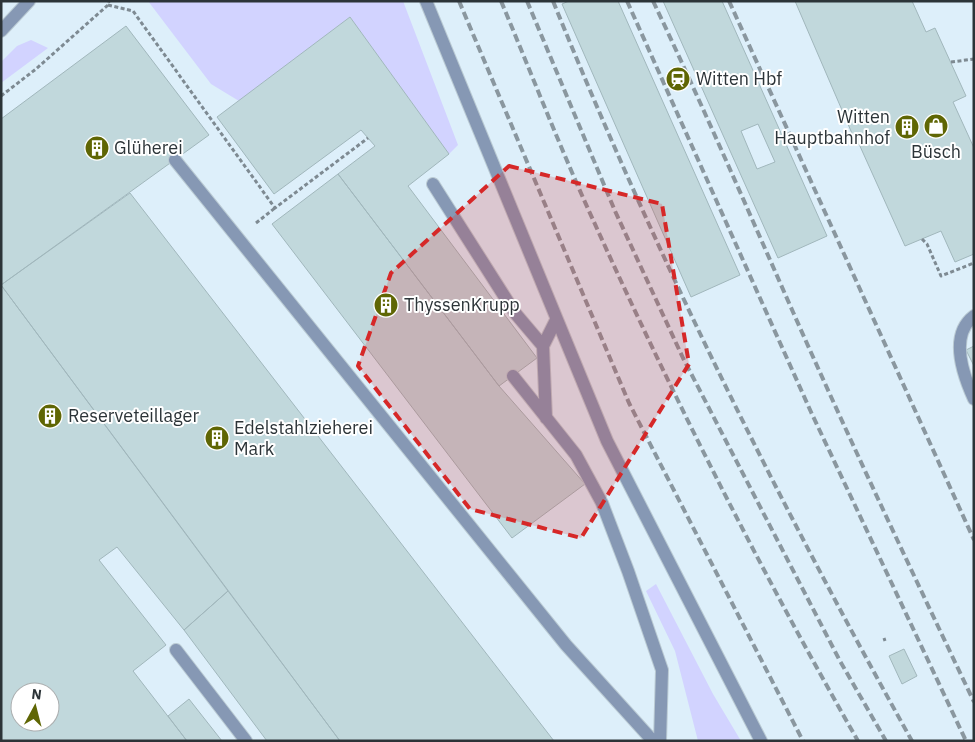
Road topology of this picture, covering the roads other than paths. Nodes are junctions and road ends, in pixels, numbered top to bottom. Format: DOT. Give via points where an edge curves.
graph roads {
  1 [pos="29,1"];
  2 [pos="426,1"];
  3 [pos="1,31"];
  4 [pos="175,160"];
  5 [pos="433,184"];
  6 [pos="974,316"];
  7 [pos="556,320"];
  8 [pos="543,346"];
  9 [pos="513,376"];
  10 [pos="974,399"];
  11 [pos="546,418"];
  12 [pos="176,650"];
  13 [pos="246,741"];
  14 [pos="653,741"];
  15 [pos="660,741"];
  16 [pos="761,741"];
  1 -- 3 [label="lane"];
  2 -- 7 [label="lane"];
  4 -- 14 [label="lane" via="566,645"];
  5 -- 8 [label="lane" via="515,313"];
  6 -- 10 [label="lane" via="967,321 958,353"];
  7 -- 8 [label="lane"];
  7 -- 16 [label="lane" via="607,441"];
  8 -- 11 [label="lane"];
  9 -- 11 [label="lane"];
  11 -- 15 [label="lane" via="576,455 602,503 628,571 662,670"];
  12 -- 13 [label="lane"];
}
